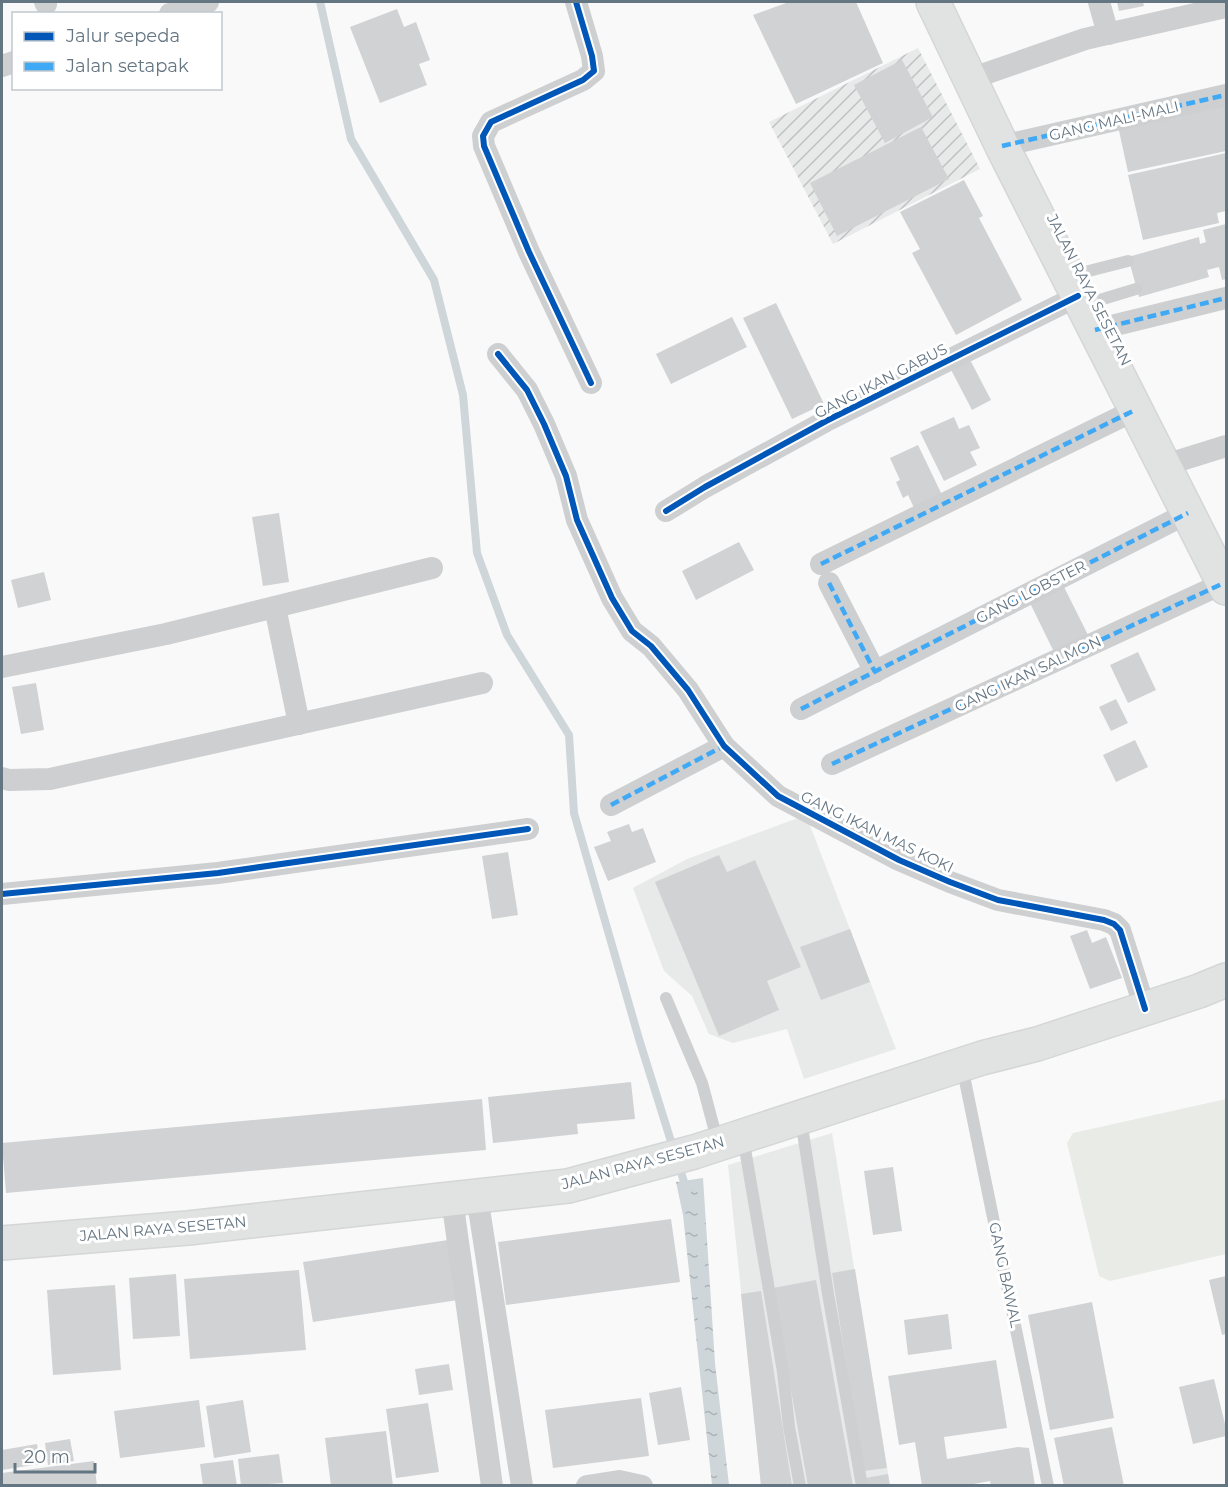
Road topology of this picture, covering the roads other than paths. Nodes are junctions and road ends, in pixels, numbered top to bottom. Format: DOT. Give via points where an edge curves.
graph roads {
  1 [pos="208,2"];
  2 [pos="576,2"];
  3 [pos="933,2"];
  4 [pos="1099,2"];
  5 [pos="1227,7"];
  6 [pos="176,12"];
  7 [pos="1108,34"];
  8 [pos="970,79"];
  9 [pos="1227,95"];
  10 [pos="1002,146"];
  11 [pos="1128,261"];
  12 [pos="1136,289"];
  13 [pos="1227,298"];
  14 [pos="1081,302"];
  15 [pos="498,354"];
  16 [pos="591,383"];
  17 [pos="1136,410"];
  18 [pos="1227,446"];
  19 [pos="1165,465"];
  20 [pos="666,511"];
  21 [pos="1188,513"];
  22 [pos="432,568"];
  23 [pos="1225,586"];
  24 [pos="275,607"];
  25 [pos="2,668"];
  26 [pos="875,672"];
  27 [pos="482,683"];
  28 [pos="801,709"];
  29 [pos="299,724"];
  30 [pos="724,746"];
  31 [pos="832,764"];
  32 [pos="2,777"];
  33 [pos="611,805"];
  34 [pos="528,829"];
  35 [pos="2,894"];
  36 [pos="1227,980"];
  37 [pos="666,998"];
  38 [pos="1145,1009"];
  39 [pos="962,1064"];
  40 [pos="801,1117"];
  41 [pos="718,1144"];
  42 [pos="465,1197"];
  43 [pos="2,1243"];
  44 [pos="492,1485"];
  45 [pos="522,1485"];
  46 [pos="587,1485"];
  47 [pos="642,1485"];
  48 [pos="800,1485"];
  49 [pos="862,1485"];
  50 [pos="1048,1485"];
  1 -- 6 [label="street"];
  2 -- 16 [label="street" via="594,71 584,80 491,122 483,136 529,252"];
  3 -- 8 [label="main road, JALAN RAYA SESETAN"];
  4 -- 7 [label="street"];
  5 -- 7 [label="street"];
  7 -- 8 [label="street"];
  8 -- 10 [label="main road, JALAN RAYA SESETAN"];
  9 -- 10 [label="street, GANG MALI-MALI"];
  10 -- 14 [label="main road, JALAN RAYA SESETAN"];
  11 -- 14 [label="lane"];
  12 -- 14 [label="lane"];
  13 -- 14 [label="street, GANG IKAN GABUS"];
  14 -- 17 [label="main road, JALAN RAYA SESETAN"];
  14 -- 20 [label="street, GANG IKAN GABUS" via="826,422"];
  15 -- 30 [label="street, GANG IKAN MAS KOKI" via="527,390 544,424 566,476 577,520 612,598 632,631 651,646 688,690"];
  17 -- 19 [label="main road, JALAN RAYA SESETAN"];
  17 -- 26 [label="street" via="825,574"];
  18 -- 19 [label="street"];
  19 -- 21 [label="main road, JALAN RAYA SESETAN"];
  21 -- 23 [label="main road, JALAN RAYA SESETAN"];
  21 -- 26 [label="street, GANG LOBSTER"];
  22 -- 24 [label="street"];
  23 -- 31 [label="street, GANG IKAN SALMON"];
  24 -- 25 [label="street"];
  24 -- 29 [label="street"];
  26 -- 28 [label="street, GANG LOBSTER"];
  27 -- 29 [label="street"];
  29 -- 32 [label="street" via="50,779"];
  30 -- 33 [label="street"];
  30 -- 38 [label="street, GANG IKAN MAS KOKI" via="778,796 899,860 998,900 1114,924 1120,930"];
  34 -- 35 [label="street" via="218,873"];
  36 -- 38 [label="main road, JALAN RAYA SESETAN"];
  37 -- 41 [label="lane" via="702,1083"];
  38 -- 39 [label="main road, JALAN RAYA SESETAN"];
  39 -- 40 [label="main road, JALAN RAYA SESETAN"];
  39 -- 50 [label="lane, GANG BAWAL"];
  40 -- 41 [label="main road, JALAN RAYA SESETAN"];
  40 -- 49 [label="lane"];
  41 -- 42 [label="main road, JALAN RAYA SESETAN" via="568,1186"];
  41 -- 48 [label="lane" via="783,1372"];
  42 -- 43 [label="main road, JALAN RAYA SESETAN" via="188,1228"];
  42 -- 44 [label="street"];
  42 -- 45 [label="street"];
  46 -- 47 [label="street" via="619,1480"];
}
